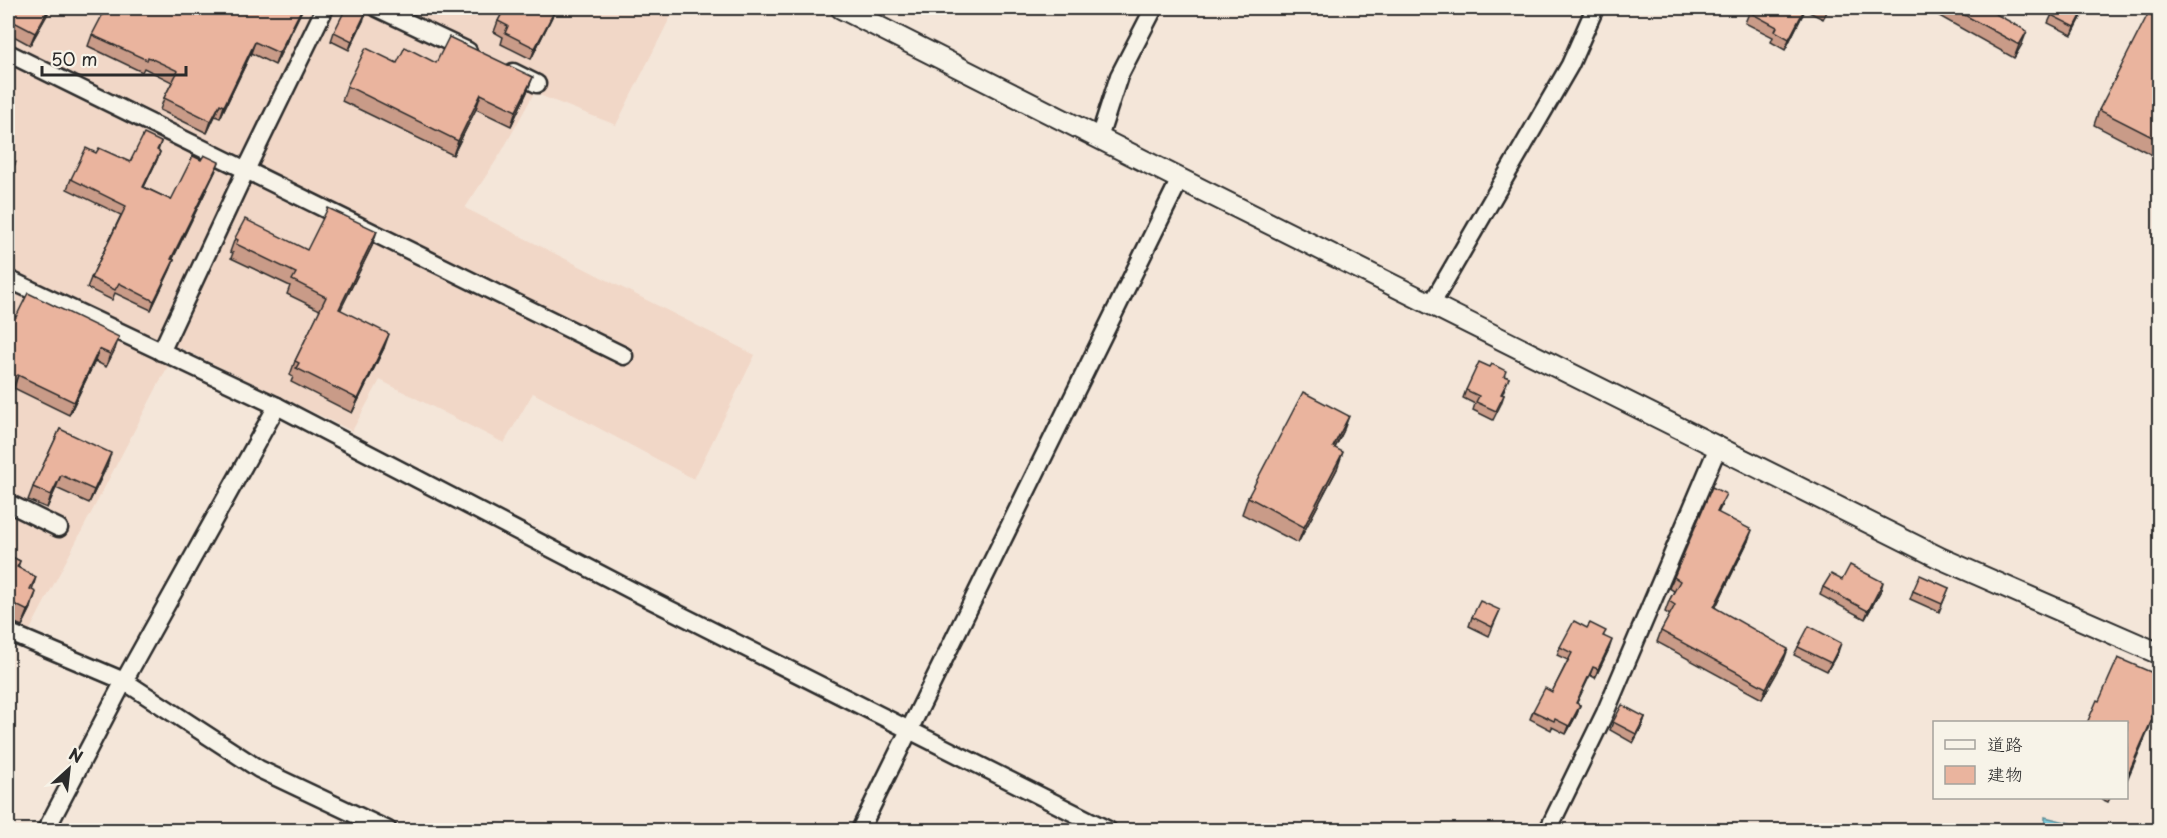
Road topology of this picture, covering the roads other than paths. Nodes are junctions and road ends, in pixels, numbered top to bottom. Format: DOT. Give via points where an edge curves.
graph roads {
  1 [pos="325,8"];
  2 [pos="377,8"];
  3 [pos="841,8"];
  4 [pos="1154,8"];
  5 [pos="1595,8"];
  6 [pos="8,52"];
  7 [pos="537,84"];
  8 [pos="1099,138"];
  9 [pos="246,170"];
  10 [pos="1180,179"];
  11 [pos="8,279"];
  12 [pos="1431,305"];
  13 [pos="161,352"];
  14 [pos="624,356"];
  15 [pos="277,405"];
  16 [pos="1718,447"];
  17 [pos="8,503"];
  18 [pos="59,528"];
  19 [pos="8,632"];
  20 [pos="2160,654"];
  21 [pos="124,681"];
  22 [pos="909,731"];
  23 [pos="46,831"];
  24 [pos="388,831"];
  25 [pos="860,831"];
  26 [pos="1108,831"];
  27 [pos="1548,831"];
  1 -- 9 [label="street"];
  2 -- 7 [label="street"];
  3 -- 8 [label="street"];
  4 -- 8 [label="street" via="1119,76"];
  5 -- 12 [label="street" via="1570,65"];
  6 -- 9 [label="street"];
  8 -- 10 [label="street"];
  9 -- 13 [label="street"];
  9 -- 14 [label="street"];
  10 -- 12 [label="street"];
  10 -- 22 [label="street"];
  11 -- 13 [label="street"];
  12 -- 16 [label="street"];
  13 -- 15 [label="street"];
  15 -- 21 [label="street"];
  15 -- 22 [label="street"];
  16 -- 20 [label="street" via="1940,558"];
  16 -- 27 [label="street" via="1605,713"];
  17 -- 18 [label="street"];
  19 -- 21 [label="street"];
  21 -- 23 [label="street"];
  21 -- 24 [label="street" via="259,770"];
  22 -- 25 [label="street"];
  22 -- 26 [label="street"];
}
